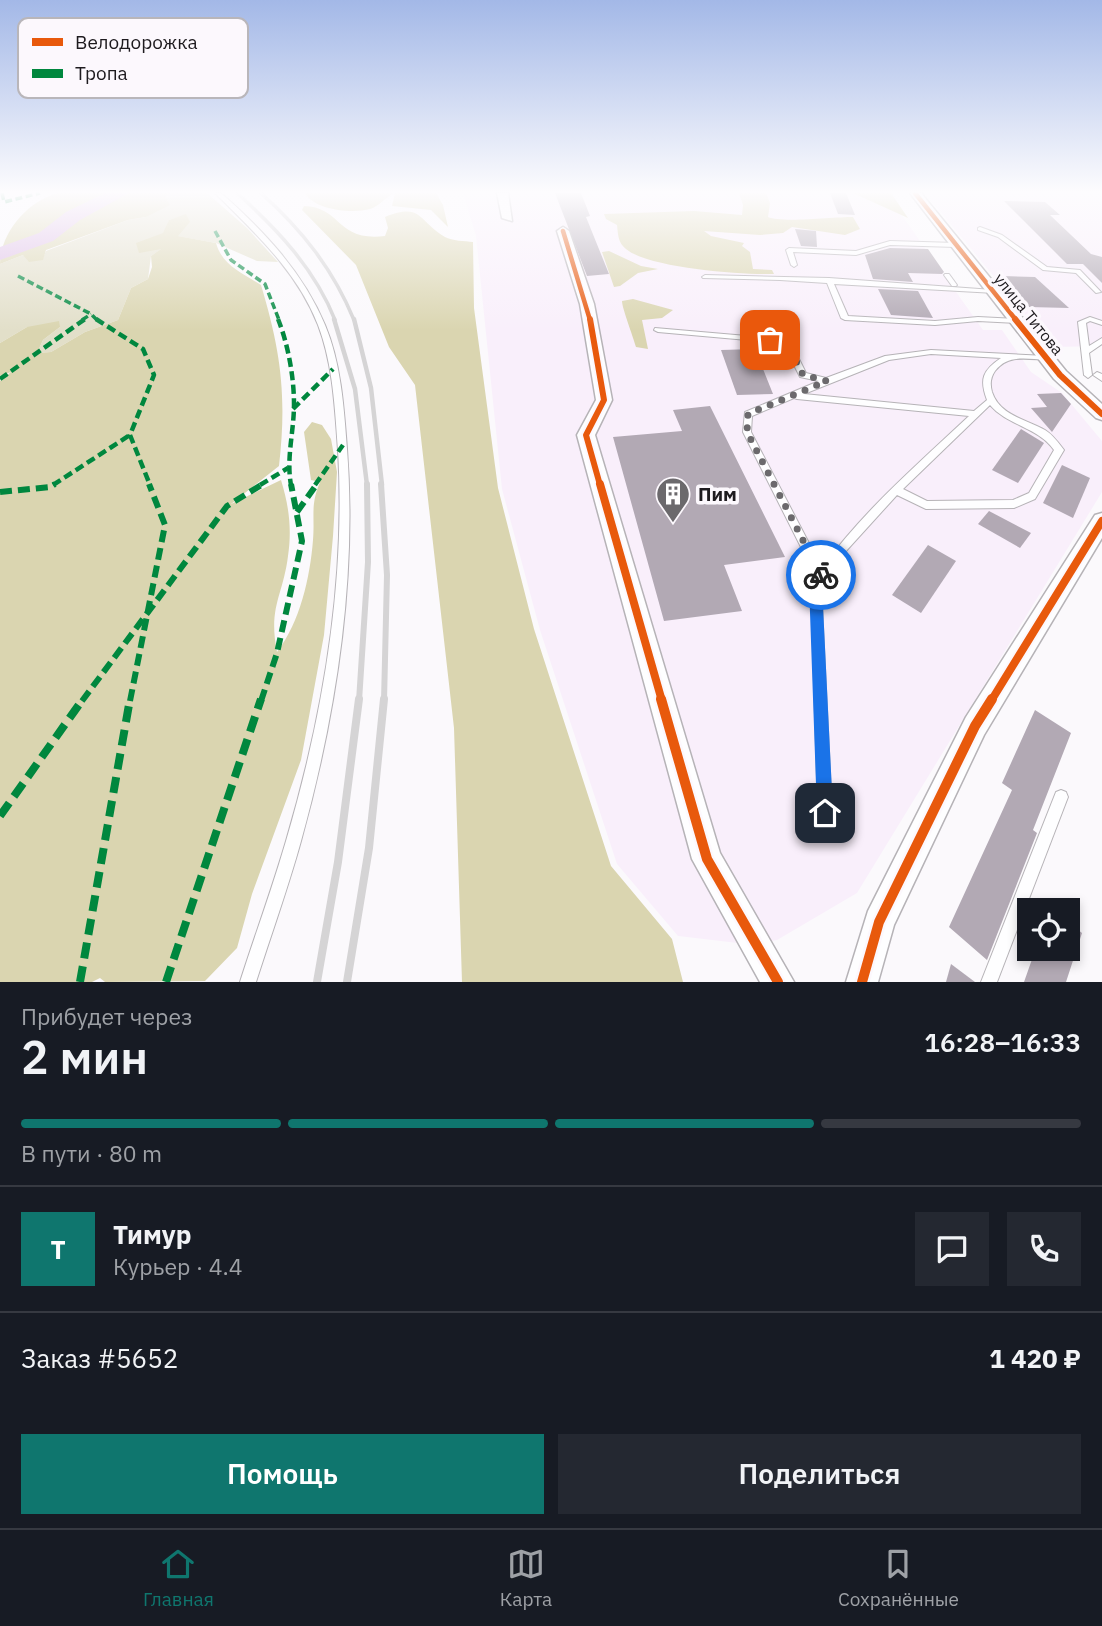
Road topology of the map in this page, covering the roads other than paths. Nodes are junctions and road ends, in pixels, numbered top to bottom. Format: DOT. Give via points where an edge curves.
graph roads {
  1 [pos="266,239"];
  2 [pos="566,239"];
  3 [pos="951,239"];
  4 [pos="1004,239"];
  5 [pos="956,245"];
  6 [pos="794,265"];
  7 [pos="947,275"];
  8 [pos="705,277"];
  9 [pos="830,280"];
  10 [pos="954,285"];
  11 [pos="993,292"];
  12 [pos="1098,292"];
  13 [pos="1017,321"];
  14 [pos="1102,323"];
  15 [pos="657,330"];
  16 [pos="1102,340"];
  17 [pos="1086,352"];
  18 [pos="1010,356"];
  19 [pos="1046,358"];
  20 [pos="1095,376"];
  21 [pos="827,381"];
  22 [pos="792,396"];
  23 [pos="989,402"];
  24 [pos="977,414"];
  25 [pos="1102,414"];
  26 [pos="896,490"];
  27 [pos="1102,521"];
  28 [pos="821,577"];
  29 [pos="1060,797"];
  30 [pos="825,813"];
  31 [pos="248,982"];
  32 [pos="779,982"];
  33 [pos="862,982"];
  34 [pos="989,982"];
  1 -- 31 [label="lane" via="283,257 322,327 336,381 345,464 338,602 325,694 299,820"];
  2 -- 32 [label="street" via="587,304 604,400 586,435 707,859"];
  3 -- 5 [label="street, улица Титова"];
  4 -- 12 [label="lane" via="1045,269 1078,271"];
  5 -- 6 [label="lane" via="890,243 856,253 789,250"];
  5 -- 11 [label="street, улица Титова"];
  7 -- 10 [label="lane"];
  8 -- 9 [label="lane"];
  9 -- 11 [label="lane"];
  9 -- 13 [label="lane" via="845,318"];
  11 -- 13 [label="street, улица Титова"];
  13 -- 19 [label="street, улица Титова"];
  14 -- 17 [label="lane" via="1090,319 1082,323"];
  15 -- 21 [label="lane" via="788,345 803,375"];
  16 -- 17 [label="lane"];
  17 -- 20 [label="lane"];
  18 -- 19 [label="lane"];
  18 -- 21 [label="lane" via="931,352 888,358"];
  18 -- 23 [label="lane" via="992,367 985,383"];
  19 -- 25 [label="street, улица Титова"];
  21 -- 22 [label="lane"];
  22 -- 24 [label="lane"];
  22 -- 28 [label="lane" via="748,414 747,432"];
  23 -- 24 [label="lane"];
  23 -- 26 [label="lane" via="1003,415 1055,441 1059,450 1032,496 1014,504 926,505"];
  24 -- 26 [label="lane"];
  26 -- 28 [label="lane"];
  27 -- 33 [label="street" via="975,726 879,922"];
  28 -- 30 [label="lane" via="816,584"];
  29 -- 34 [label="lane"];
}
